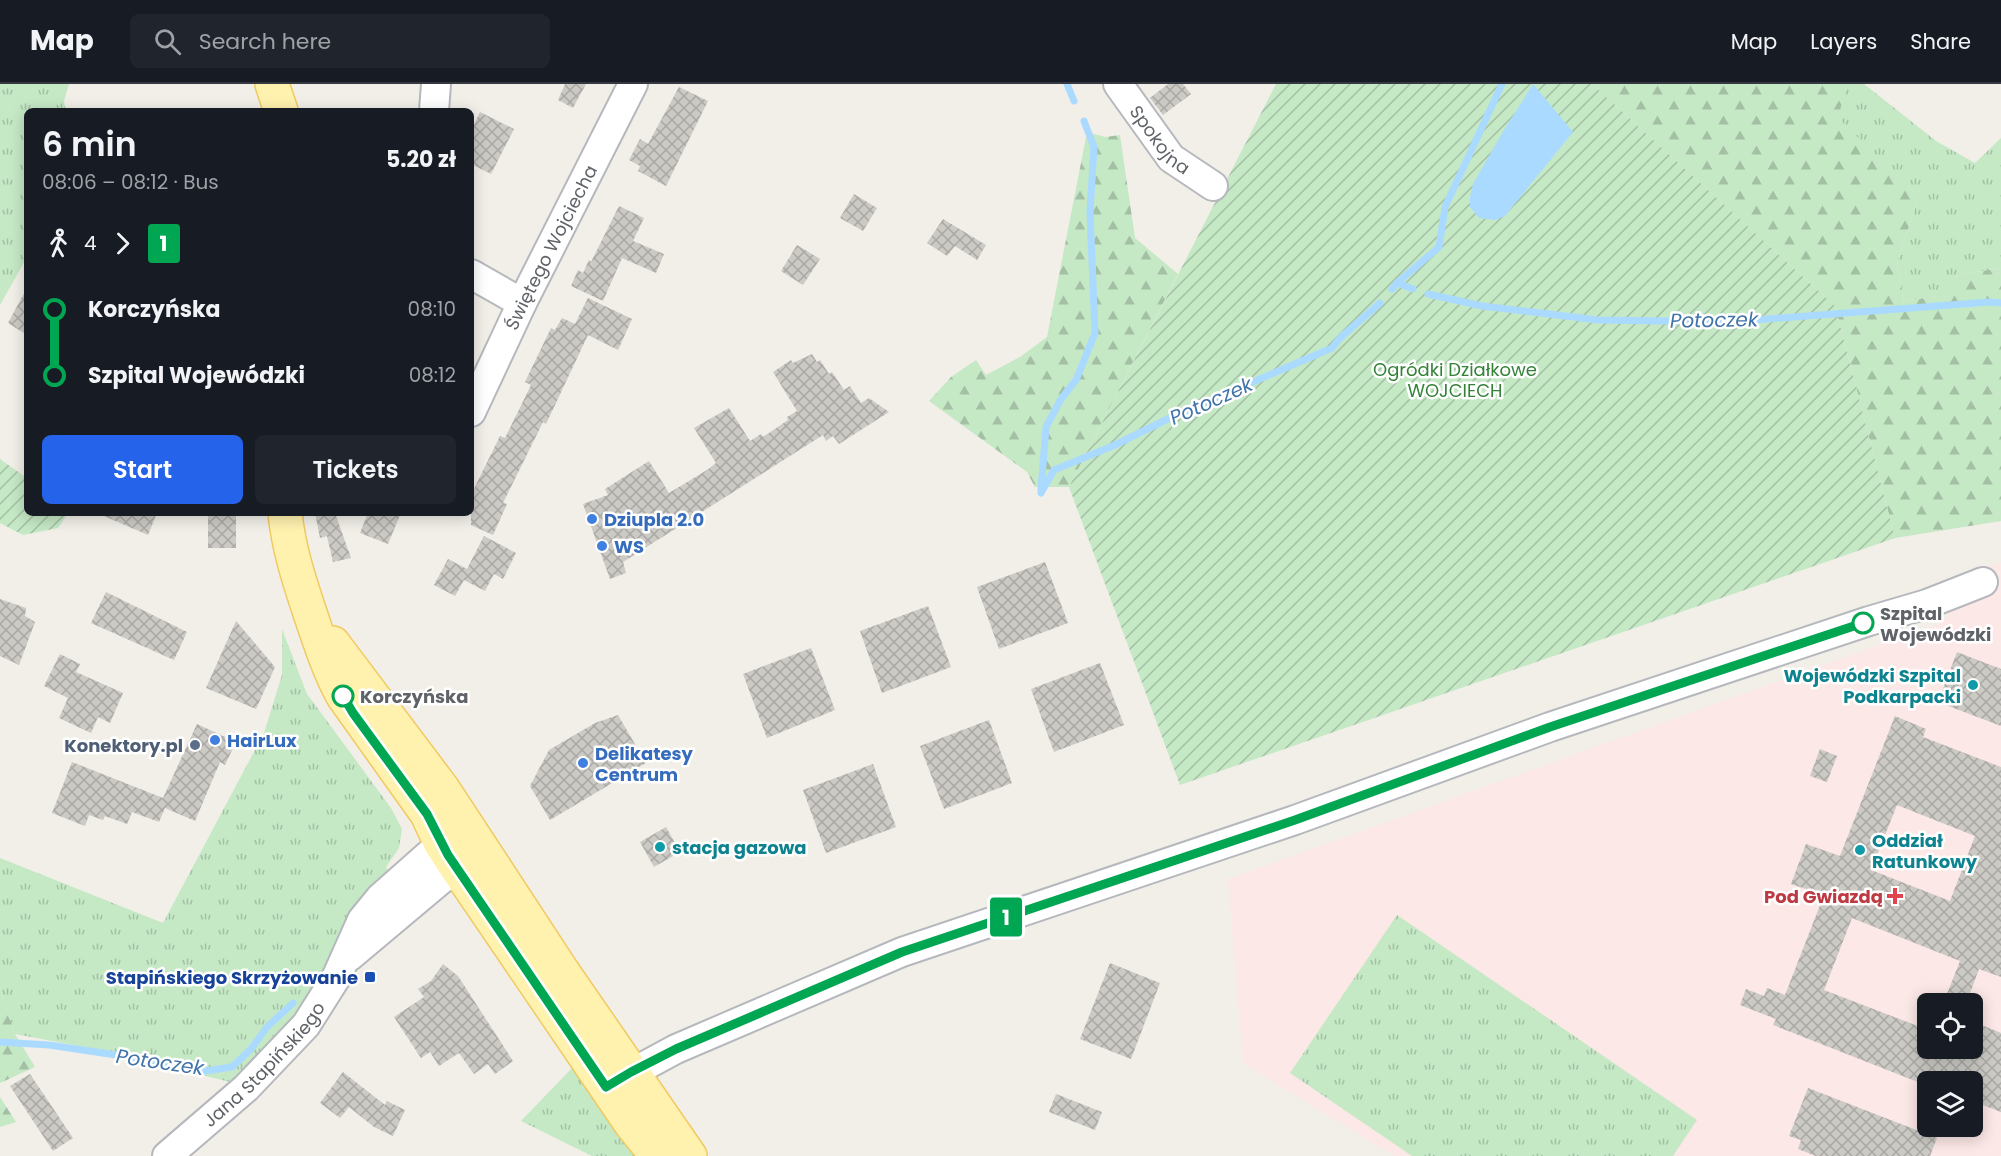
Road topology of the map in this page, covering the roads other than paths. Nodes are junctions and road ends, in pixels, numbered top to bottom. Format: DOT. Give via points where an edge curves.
graph roads {
  1 [pos="272,84"];
  2 [pos="436,84"];
  3 [pos="633,84"];
  4 [pos="1119,84"];
  5 [pos="280,108"];
  6 [pos="435,108"];
  7 [pos="1213,186"];
  8 [pos="474,276"];
  9 [pos="522,303"];
  10 [pos="474,406"];
  11 [pos="285,516"];
  12 [pos="1983,582"];
  13 [pos="308,606"];
  14 [pos="474,836"];
  15 [pos="448,855"];
  16 [pos="618,1079"];
  17 [pos="167,1156"];
  18 [pos="657,1156"];
  19 [pos="690,1156"];
  1 -- 5 [label="main road"];
  2 -- 6 [label="street"];
  3 -- 9 [label="street, Świętego Wojciecha"];
  4 -- 7 [label="street, Spokojna" via="1172,158"];
  8 -- 9 [label="street"];
  9 -- 10 [label="street, Świętego Wojciecha"];
  11 -- 13 [label="main road" via="293,565"];
  12 -- 16 [label="street" via="1927,604 1550,727 1295,820 902,952 676,1049"];
  13 -- 14 [label="main road"];
  13 -- 15 [label="main road" via="343,696 427,814"];
  14 -- 15 [label="street, Jana Stapińskiego"];
  14 -- 16 [label="main road"];
  15 -- 16 [label="main road"];
  15 -- 17 [label="street, Jana Stapińskiego" via="411,870 370,908 318,1008 288,1045 224,1109"];
  16 -- 18 [label="main road"];
  16 -- 19 [label="main road"];
}
